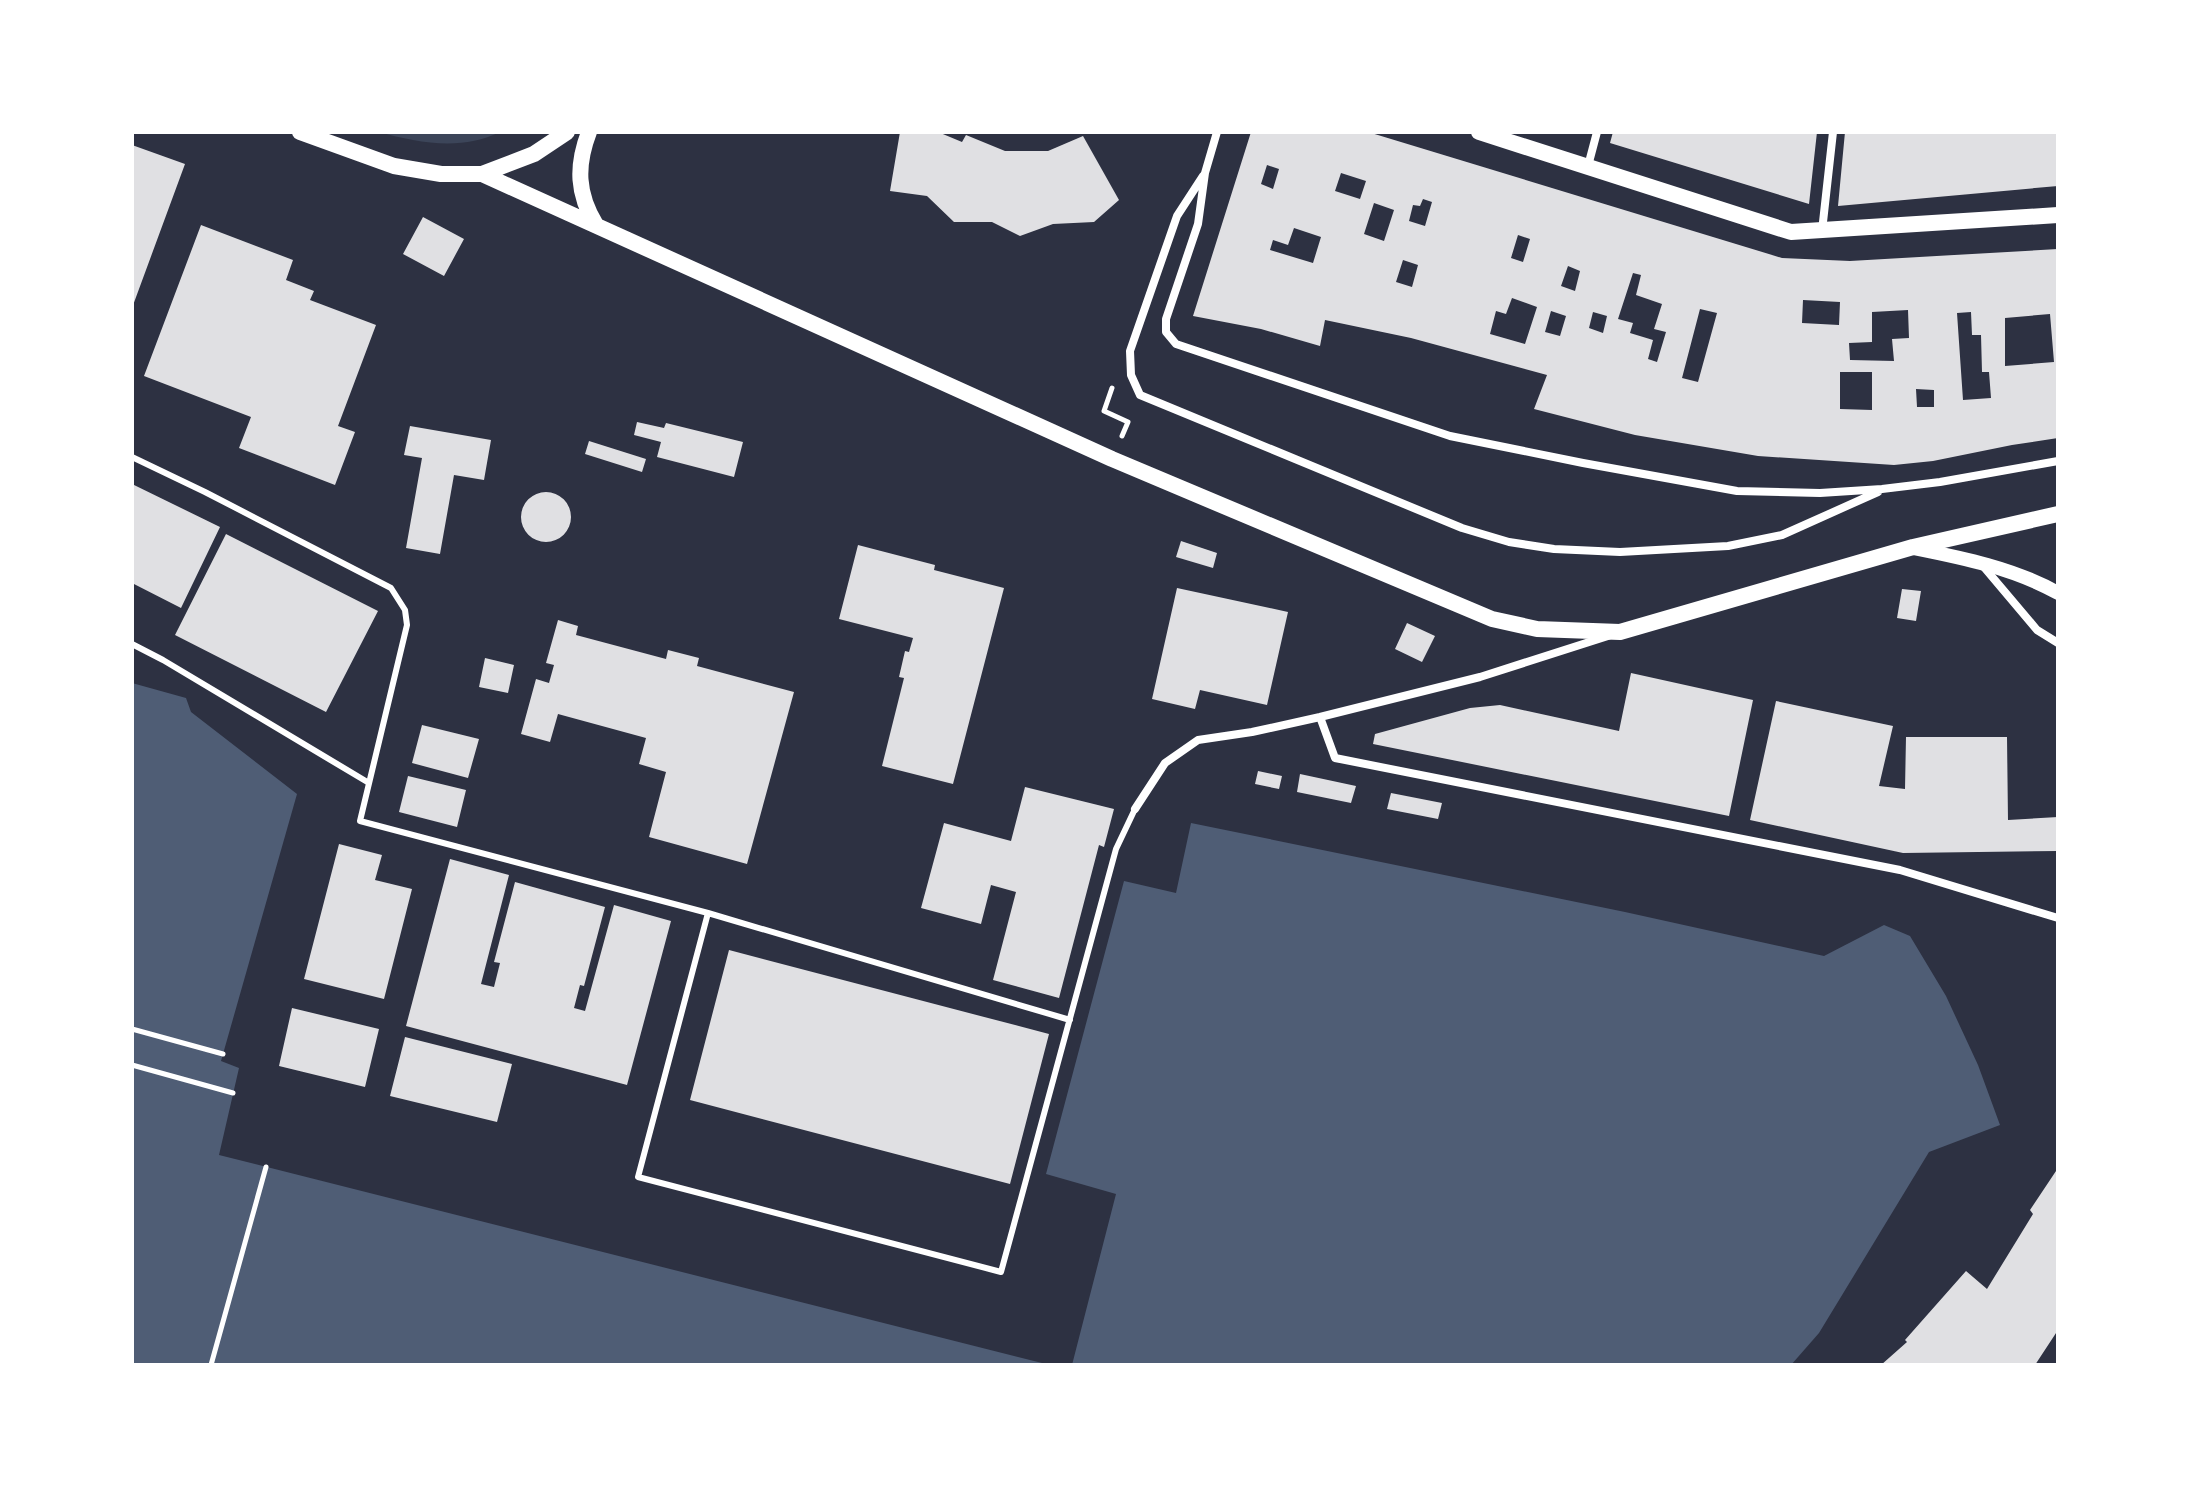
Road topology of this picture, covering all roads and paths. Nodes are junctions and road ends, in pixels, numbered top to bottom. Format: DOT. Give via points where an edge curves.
graph roads {
  1 [pos="300,132"];
  2 [pos="567,132"];
  3 [pos="589,132"];
  4 [pos="1217,132"];
  5 [pos="1479,132"];
  6 [pos="1597,132"];
  7 [pos="1833,132"];
  8 [pos="1588,166"];
  9 [pos="1205,173"];
  10 [pos="482,174"];
  11 [pos="2058,215"];
  12 [pos="596,225"];
  13 [pos="1822,231"];
  14 [pos="1106,407"];
  15 [pos="1128,422"];
  16 [pos="132,457"];
  17 [pos="2058,461"];
  18 [pos="1882,489"];
  19 [pos="2058,514"];
  20 [pos="1913,547"];
  21 [pos="1981,562"];
  22 [pos="2058,593"];
  23 [pos="1620,632"];
  24 [pos="2058,643"];
  25 [pos="132,644"];
  26 [pos="1320,717"];
  27 [pos="369,783"];
  28 [pos="1135,809"];
  29 [pos="708,913"];
  30 [pos="2058,918"];
  31 [pos="1070,1020"];
  32 [pos="132,1029"];
  33 [pos="223,1054"];
  34 [pos="132,1065"];
  35 [pos="233,1093"];
  36 [pos="266,1167"];
  37 [pos="211,1365"];
  1 -- 10 [label="main road" via="394,166"];
  2 -- 10 [label="main road" via="534,154"];
  3 -- 12 [label="main road" via="581,187"];
  4 -- 9 [label="street"];
  5 -- 8 [label="main road"];
  6 -- 8 [label="street"];
  7 -- 13 [label="street"];
  8 -- 13 [label="main road" via="1791,232"];
  9 -- 18 [label="street" via="1198,224 1166,319 1166,332 1176,344 1450,436 1737,491"];
  9 -- 18 [label="street" via="1177,216 1130,351 1131,375 1140,395 1462,528 1554,549 1620,552 1728,546 1782,535"];
  10 -- 12 [label="main road"];
  11 -- 13 [label="main road"];
  12 -- 23 [label="main road" via="1112,459 1492,619 1537,629"];
  14 -- 15 [label="path" via="1104,411"];
  16 -- 27 [label="lane" via="391,588 405,610 407,625"];
  17 -- 18 [label="street"];
  19 -- 20 [label="main road"];
  20 -- 21 [label="street"];
  20 -- 23 [label="main road"];
  21 -- 22 [label="street"];
  21 -- 24 [label="street" via="2037,630"];
  23 -- 26 [label="street" via="1480,677"];
  25 -- 27 [label="lane"];
  26 -- 28 [label="street" via="1198,740 1165,763"];
  26 -- 30 [label="street" via="1335,758 1900,870"];
  27 -- 29 [label="lane" via="360,821"];
  28 -- 31 [label="lane" via="1116,849"];
  29 -- 31 [label="lane"];
  29 -- 31 [label="lane" via="638,1177 1001,1272"];
  32 -- 33 [label="path"];
  34 -- 35 [label="path"];
  36 -- 37 [label="path"];
}
